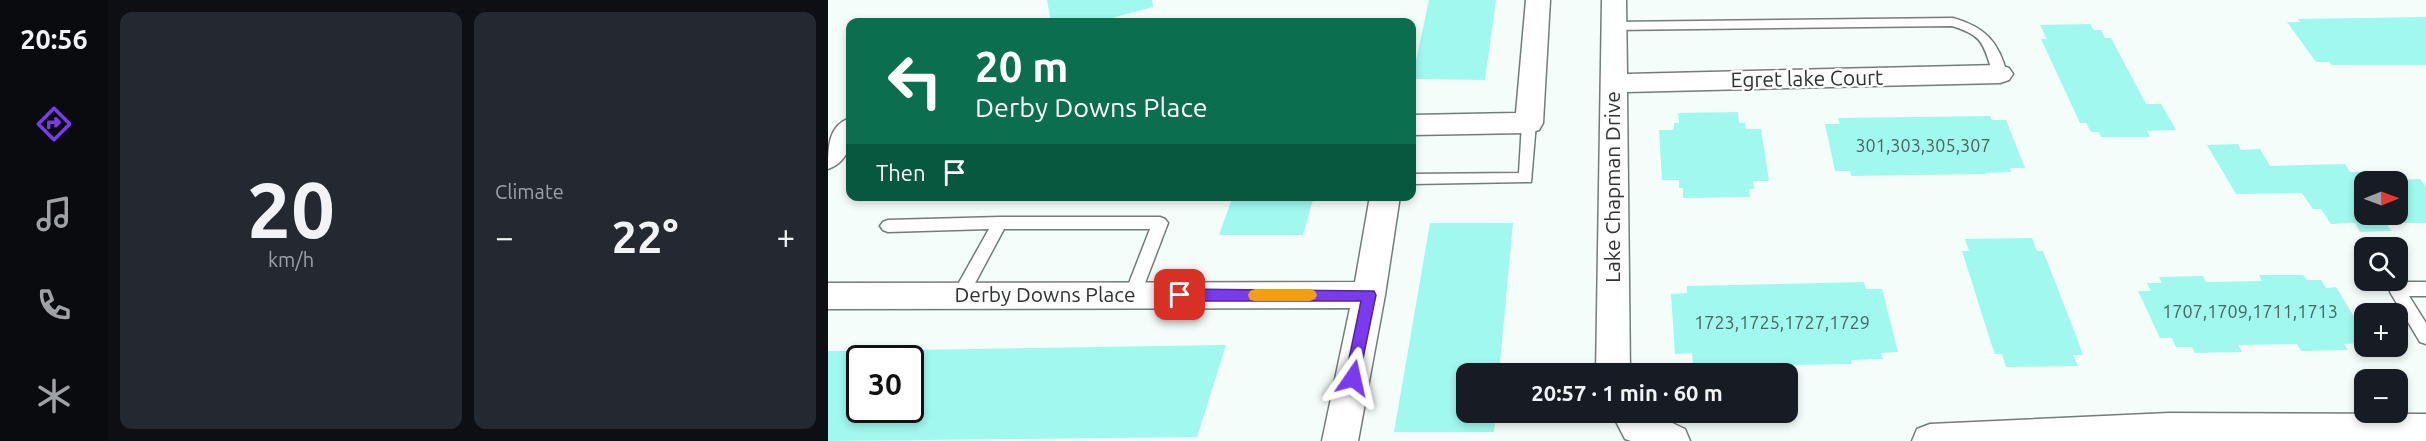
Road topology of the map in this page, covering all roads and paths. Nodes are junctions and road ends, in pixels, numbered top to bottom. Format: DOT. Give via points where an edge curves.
graph roads {
  1 [pos="1538,0"];
  2 [pos="1614,13"];
  3 [pos="2000,74"];
  4 [pos="1614,83"];
  5 [pos="1529,123"];
  6 [pos="1416,125"];
  7 [pos="846,133"];
  8 [pos="828,158"];
  9 [pos="1416,179"];
  10 [pos="1384,201"];
  11 [pos="1000,223"];
  12 [pos="888,226"];
  13 [pos="2426,289"];
  14 [pos="1369,295"];
  15 [pos="828,296"];
  16 [pos="960,296"];
  17 [pos="1132,296"];
  18 [pos="2426,337"];
  19 [pos="1613,363"];
  20 [pos="1635,423"];
  21 [pos="2426,431"];
  22 [pos="2172,435"];
  23 [pos="1340,441"];
  24 [pos="1672,441"];
  25 [pos="1930,441"];
  1 -- 5 [label="street"];
  2 -- 3 [label="lane" via="1953,22 1986,37 1996,53"];
  2 -- 4 [label="street, Lake Chapman Drive"];
  3 -- 4 [label="street, Egret lake Court"];
  4 -- 19 [label="street, Lake Chapman Drive"];
  5 -- 6 [label="street"];
  5 -- 9 [label="lane" via="1526,177"];
  7 -- 8 [label="street"];
  10 -- 14 [label="street"];
  11 -- 12 [label="lane"];
  11 -- 16 [label="lane"];
  11 -- 17 [label="lane" via="1160,223"];
  13 -- 18 [label="lane" via="2398,292"];
  14 -- 17 [label="street, Derby Downs Place"];
  14 -- 23 [label="street"];
  15 -- 16 [label="street, Derby Downs Place"];
  16 -- 17 [label="street, Derby Downs Place"];
  20 -- 24 [label="street"];
  21 -- 22 [label="street"];
  22 -- 25 [label="street"];
}
